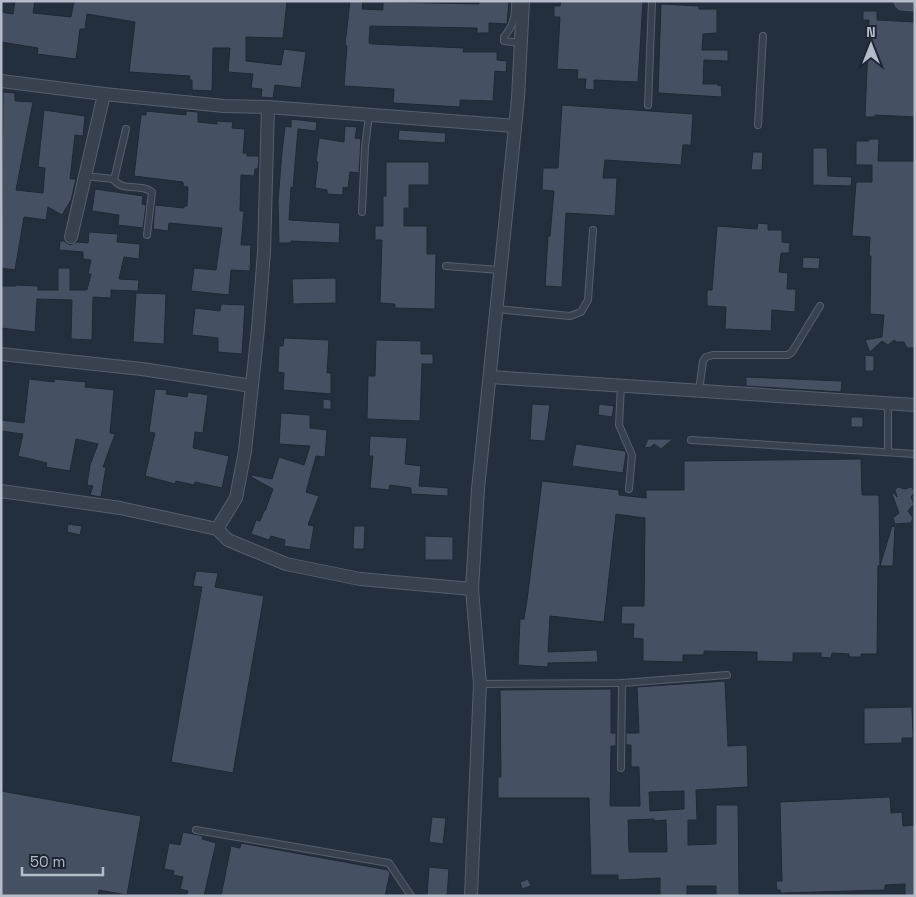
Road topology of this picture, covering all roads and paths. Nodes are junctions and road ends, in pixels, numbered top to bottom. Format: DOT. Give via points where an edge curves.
graph roads {
  1 [pos="652,1"];
  2 [pos="904,1"];
  3 [pos="915,2"];
  4 [pos="519,5"];
  5 [pos="763,36"];
  6 [pos="1,81"];
  7 [pos="104,94"];
  8 [pos="648,105"];
  9 [pos="268,107"];
  10 [pos="369,116"];
  11 [pos="758,125"];
  12 [pos="515,126"];
  13 [pos="126,129"];
  14 [pos="84,176"];
  15 [pos="114,179"];
  16 [pos="362,212"];
  17 [pos="593,230"];
  18 [pos="148,235"];
  19 [pos="71,237"];
  20 [pos="446,266"];
  21 [pos="500,270"];
  22 [pos="820,306"];
  23 [pos="496,309"];
  24 [pos="1,354"];
  25 [pos="490,376"];
  26 [pos="252,386"];
  27 [pos="621,386"];
  28 [pos="699,390"];
  29 [pos="888,403"];
  30 [pos="915,405"];
  31 [pos="692,440"];
  32 [pos="888,452"];
  33 [pos="915,454"];
  34 [pos="629,489"];
  35 [pos="1,491"];
  36 [pos="217,529"];
  37 [pos="472,589"];
  38 [pos="727,675"];
  39 [pos="622,683"];
  40 [pos="480,684"];
  41 [pos="620,768"];
  42 [pos="196,830"];
  43 [pos="411,896"];
  44 [pos="471,896"];
  1 -- 8 [label="lane"];
  2 -- 3 [label="street"];
  4 -- 12 [label="street" via="521,43"];
  5 -- 11 [label="lane"];
  6 -- 7 [label="street"];
  7 -- 9 [label="street"];
  7 -- 14 [label="street"];
  9 -- 10 [label="street"];
  9 -- 26 [label="street" via="264,252"];
  10 -- 12 [label="street"];
  10 -- 16 [label="lane"];
  12 -- 21 [label="street"];
  13 -- 15 [label="lane"];
  14 -- 15 [label="lane"];
  14 -- 19 [label="street"];
  15 -- 18 [label="lane" via="123,186 152,192"];
  17 -- 23 [label="lane" via="588,300 581,312 570,316"];
  20 -- 21 [label="lane"];
  21 -- 23 [label="street"];
  22 -- 28 [label="lane" via="788,355 706,357"];
  23 -- 25 [label="street"];
  24 -- 26 [label="street" via="142,369"];
  25 -- 27 [label="street"];
  25 -- 37 [label="street"];
  26 -- 36 [label="street" via="236,498"];
  27 -- 28 [label="street"];
  27 -- 34 [label="lane" via="619,425 632,455"];
  28 -- 29 [label="street"];
  29 -- 30 [label="street"];
  29 -- 32 [label="lane"];
  31 -- 32 [label="lane"];
  32 -- 33 [label="lane"];
  35 -- 36 [label="street" via="120,508"];
  36 -- 37 [label="street" via="228,540 286,564 360,579"];
  37 -- 40 [label="street"];
  38 -- 39 [label="lane"];
  39 -- 40 [label="lane"];
  39 -- 41 [label="lane"];
  40 -- 44 [label="street"];
  42 -- 43 [label="lane" via="390,863"];
}
